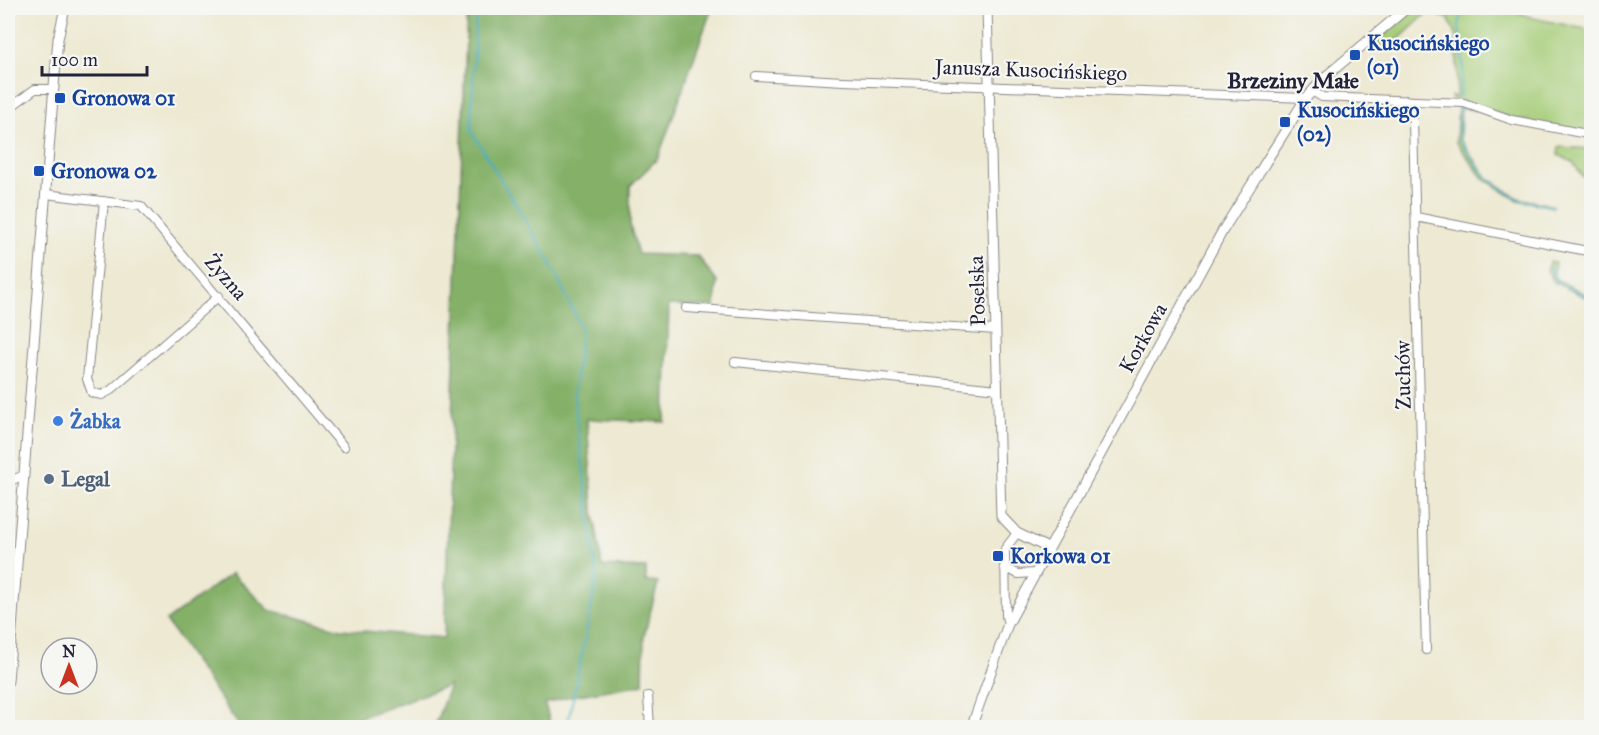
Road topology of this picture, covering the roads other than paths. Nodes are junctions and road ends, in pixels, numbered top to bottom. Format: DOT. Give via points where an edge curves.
graph roads {
  1 [pos="65,8"];
  2 [pos="987,8"];
  3 [pos="1407,8"];
  4 [pos="756,76"];
  5 [pos="990,86"];
  6 [pos="54,89"];
  7 [pos="1309,94"];
  8 [pos="1406,100"];
  9 [pos="8,109"];
  10 [pos="1592,135"];
  11 [pos="46,194"];
  12 [pos="104,201"];
  13 [pos="1416,218"];
  14 [pos="1592,252"];
  15 [pos="219,296"];
  16 [pos="686,308"];
  17 [pos="996,330"];
  18 [pos="735,362"];
  19 [pos="998,389"];
  20 [pos="344,447"];
  21 [pos="24,475"];
  22 [pos="8,482"];
  23 [pos="1017,533"];
  24 [pos="1048,548"];
  25 [pos="1005,567"];
  26 [pos="1035,573"];
  27 [pos="1008,624"];
  28 [pos="1426,650"];
  29 [pos="8,681"];
  30 [pos="648,696"];
  31 [pos="650,728"];
  32 [pos="971,728"];
  1 -- 6 [label="street"];
  2 -- 5 [label="street, Poselska"];
  3 -- 7 [label="street, Korkowa"];
  4 -- 5 [label="street, Janusza Kusocińskiego"];
  5 -- 7 [label="street, Janusza Kusocińskiego"];
  5 -- 17 [label="street, Poselska"];
  6 -- 9 [label="street" via="35,89"];
  6 -- 11 [label="street"];
  7 -- 8 [label="street, Janusza Kusocińskiego"];
  7 -- 24 [label="street, Korkowa" via="1223,230"];
  8 -- 10 [label="street, Janusza Kusocińskiego" via="1464,103 1512,120"];
  8 -- 13 [label="street, Zuchów" via="1413,121"];
  11 -- 12 [label="street, Żyzna"];
  11 -- 21 [label="street"];
  12 -- 15 [label="street, Żyzna" via="141,206"];
  12 -- 15 [label="street" via="87,380 92,393 102,395 111,390"];
  13 -- 14 [label="street"];
  13 -- 28 [label="street, Zuchów"];
  15 -- 20 [label="street, Żyzna"];
  16 -- 17 [label="street"];
  17 -- 19 [label="street, Poselska"];
  18 -- 19 [label="street"];
  19 -- 23 [label="street, Poselska" via="1001,516"];
  21 -- 22 [label="street"];
  21 -- 29 [label="street"];
  23 -- 24 [label="street, Poselska"];
  23 -- 25 [label="street" via="1006,544"];
  24 -- 26 [label="street, Korkowa"];
  25 -- 26 [label="street" via="1018,574"];
  25 -- 27 [label="street"];
  26 -- 27 [label="street, Korkowa"];
  27 -- 32 [label="street, Korkowa"];
  30 -- 31 [label="street"];
}
